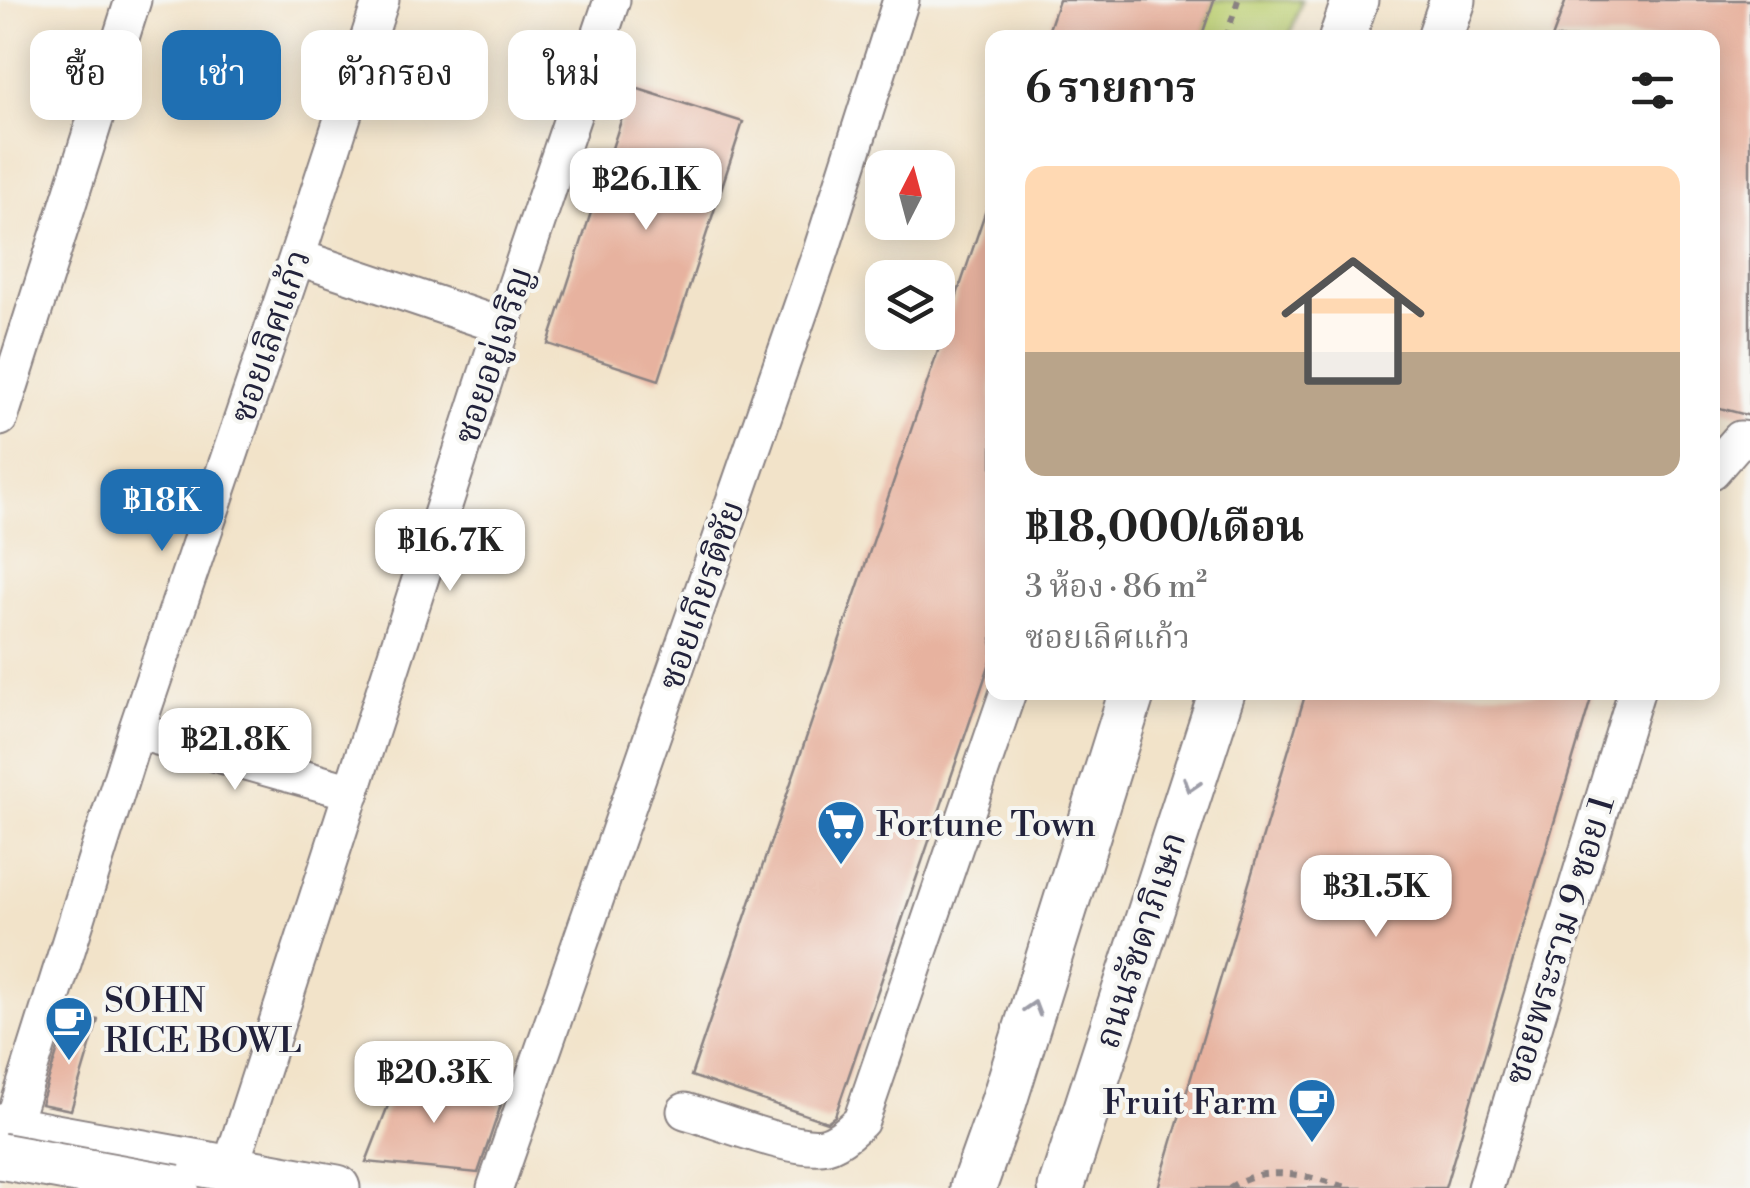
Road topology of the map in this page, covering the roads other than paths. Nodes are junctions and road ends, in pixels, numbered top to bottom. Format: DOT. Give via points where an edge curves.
graph roads {
  1 [pos="133,0"];
  2 [pos="380,0"];
  3 [pos="612,0"];
  4 [pos="901,0"];
  5 [pos="1355,0"];
  6 [pos="1453,0"];
  7 [pos="1345,30"];
  8 [pos="1443,30"];
  9 [pos="298,257"];
  10 [pos="502,326"];
  11 [pos="0,418"];
  12 [pos="1750,440"];
  13 [pos="1720,462"];
  14 [pos="1005,700"];
  15 [pos="1129,700"];
  16 [pos="1219,700"];
  17 [pos="1634,700"];
  18 [pos="136,731"];
  19 [pos="352,792"];
  20 [pos="1004,1101"];
  21 [pos="685,1111"];
  22 [pos="1077,1131"];
  23 [pos="4,1137"];
  24 [pos="97,1167"];
  25 [pos="230,1168"];
  26 [pos="176,1188"];
  27 [pos="336,1188"];
  28 [pos="495,1188"];
  29 [pos="946,1188"];
  30 [pos="974,1188"];
  31 [pos="1060,1188"];
  32 [pos="1088,1188"];
  33 [pos="1484,1188"];
  1 -- 11 [label="street"];
  2 -- 9 [label="street, ซอยเลิศแก้ว"];
  3 -- 10 [label="street, ซอยอยู่เจริญ"];
  4 -- 28 [label="street, ซอยเกียรติชัย" via="821,251"];
  5 -- 7 [label="main road"];
  6 -- 8 [label="main road"];
  9 -- 10 [label="street"];
  9 -- 18 [label="street, ซอยเลิศแก้ว"];
  10 -- 19 [label="street, ซอยอยู่เจริญ"];
  12 -- 13 [label="street" via="1740,439"];
  14 -- 21 [label="street" via="860,1121 822,1146"];
  20 -- 15 [label="main road, one-way"];
  16 -- 22 [label="main road, ถนนรัชดาภิเษก, one-way"];
  17 -- 33 [label="street, ซอยพระราม 9 ซอย 1"];
  18 -- 19 [label="street"];
  18 -- 23 [label="street, ซอยเลิศแก้ว"];
  19 -- 25 [label="street, ซอยอยู่เจริญ"];
  20 -- 29 [label="main road" via="971,1161"];
  20 -- 30 [label="main road"];
  22 -- 31 [label="main road, ถนนรัชดาภิเษก"];
  22 -- 32 [label="main road"];
  23 -- 24 [label="main road"];
  23 -- 26 [label="main road, bridge"];
  24 -- 25 [label="main road"];
  25 -- 27 [label="main road"];
}
